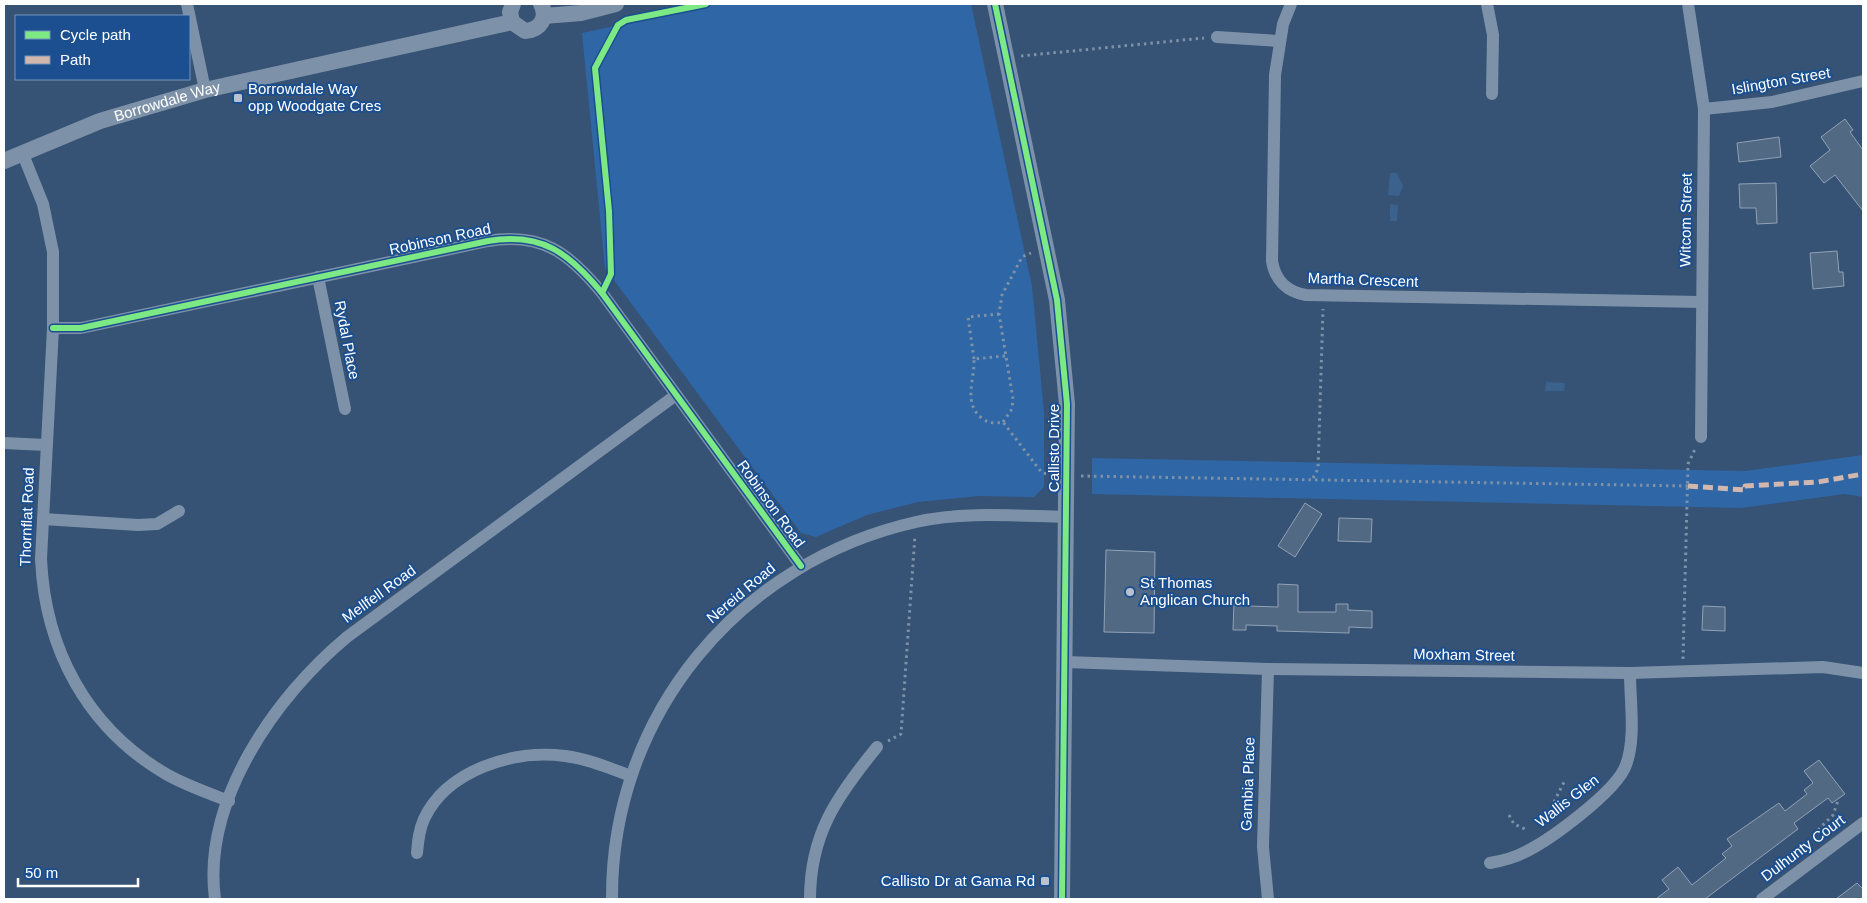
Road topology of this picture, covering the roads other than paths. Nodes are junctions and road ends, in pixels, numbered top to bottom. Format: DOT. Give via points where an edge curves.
graph roads {
  1 [pos="513,4"];
  2 [pos="616,4"];
  3 [pos="995,4"];
  4 [pos="1291,4"];
  5 [pos="1487,4"];
  6 [pos="1688,4"];
  7 [pos="543,10"];
  8 [pos="190,18"];
  9 [pos="512,22"];
  10 [pos="1217,37"];
  11 [pos="1279,41"];
  12 [pos="1863,81"];
  13 [pos="205,90"];
  14 [pos="1492,94"];
  15 [pos="1704,109"];
  16 [pos="22,152"];
  17 [pos="4,161"];
  18 [pos="318,277"];
  19 [pos="1701,302"];
  20 [pos="53,328"];
  21 [pos="676,395"];
  22 [pos="345,409"];
  23 [pos="1700,437"];
  24 [pos="4,443"];
  25 [pos="46,445"];
  26 [pos="179,510"];
  27 [pos="1066,517"];
  28 [pos="43,519"];
  29 [pos="801,566"];
  30 [pos="1065,662"];
  31 [pos="1268,669"];
  32 [pos="1630,673"];
  33 [pos="1863,673"];
  34 [pos="877,748"];
  35 [pos="631,776"];
  36 [pos="229,801"];
  37 [pos="1863,824"];
  38 [pos="418,853"];
  39 [pos="1490,862"];
  40 [pos="215,899"];
  41 [pos="612,899"];
  42 [pos="810,899"];
  43 [pos="1062,899"];
  44 [pos="1268,899"];
  45 [pos="1762,899"];
  1 -- 9 [label="street" via="510,12"];
  2 -- 7 [label="street" via="581,13"];
  3 -- 27 [label="street, Callisto Drive" via="1046,245 1063,343 1067,404"];
  4 -- 11 [label="street, Martha Crescent"];
  5 -- 14 [label="street" via="1493,35"];
  6 -- 15 [label="street, Witcom Street"];
  7 -- 9 [label="street" via="540,26 530,31 520,29"];
  8 -- 13 [label="street"];
  9 -- 13 [label="street, Borrowdale Way"];
  10 -- 11 [label="street"];
  11 -- 19 [label="street, Martha Crescent" via="1275,75 1273,268 1281,283 1291,291 1306,296"];
  12 -- 15 [label="street, Islington Street" via="1772,102"];
  13 -- 16 [label="street, Borrowdale Way" via="130,111"];
  15 -- 19 [label="street, Witcom Street"];
  16 -- 17 [label="street, Borrowdale Way"];
  16 -- 20 [label="street, Thornflat Road" via="43,204 50,232 54,275"];
  18 -- 20 [label="street, Robinson Road" via="80,328"];
  18 -- 21 [label="street, Robinson Road" via="506,238 521,238 546,245 568,258 589,278"];
  18 -- 22 [label="street, Rydal Place"];
  19 -- 23 [label="street, Witcom Street"];
  20 -- 25 [label="street, Thornflat Road"];
  21 -- 29 [label="street, Robinson Road"];
  21 -- 36 [label="street, Mellfell Road" via="331,650 278,707 255,744"];
  24 -- 25 [label="street"];
  25 -- 28 [label="street, Thornflat Road"];
  26 -- 28 [label="street" via="156,524 138,526"];
  27 -- 29 [label="street, Nereid Road" via="964,516 915,522 861,538"];
  27 -- 30 [label="street, Callisto Drive"];
  28 -- 36 [label="street, Thornflat Road" via="41,559 46,608 56,644 78,690 104,724 137,755 182,782"];
  29 -- 35 [label="street, Nereid Road" via="746,606 701,650 660,708 646,734"];
  30 -- 31 [label="street, Moxham Street"];
  30 -- 43 [label="street, Callisto Drive"];
  31 -- 32 [label="street, Moxham Street"];
  31 -- 44 [label="street, Gambia Place" via="1263,847"];
  32 -- 33 [label="street, Moxham Street" via="1824,667"];
  32 -- 39 [label="street, Wallis Glen" via="1629,753 1617,782 1536,846 1514,857"];
  34 -- 42 [label="street" via="850,779 823,824 811,866"];
  35 -- 38 [label="street" via="567,756 535,755 502,760 467,776 438,798 419,830"];
  35 -- 41 [label="street, Nereid Road" via="615,843"];
  36 -- 40 [label="street, Mellfell Road" via="215,854"];
  37 -- 45 [label="street, Dulhunty Court"];
}
